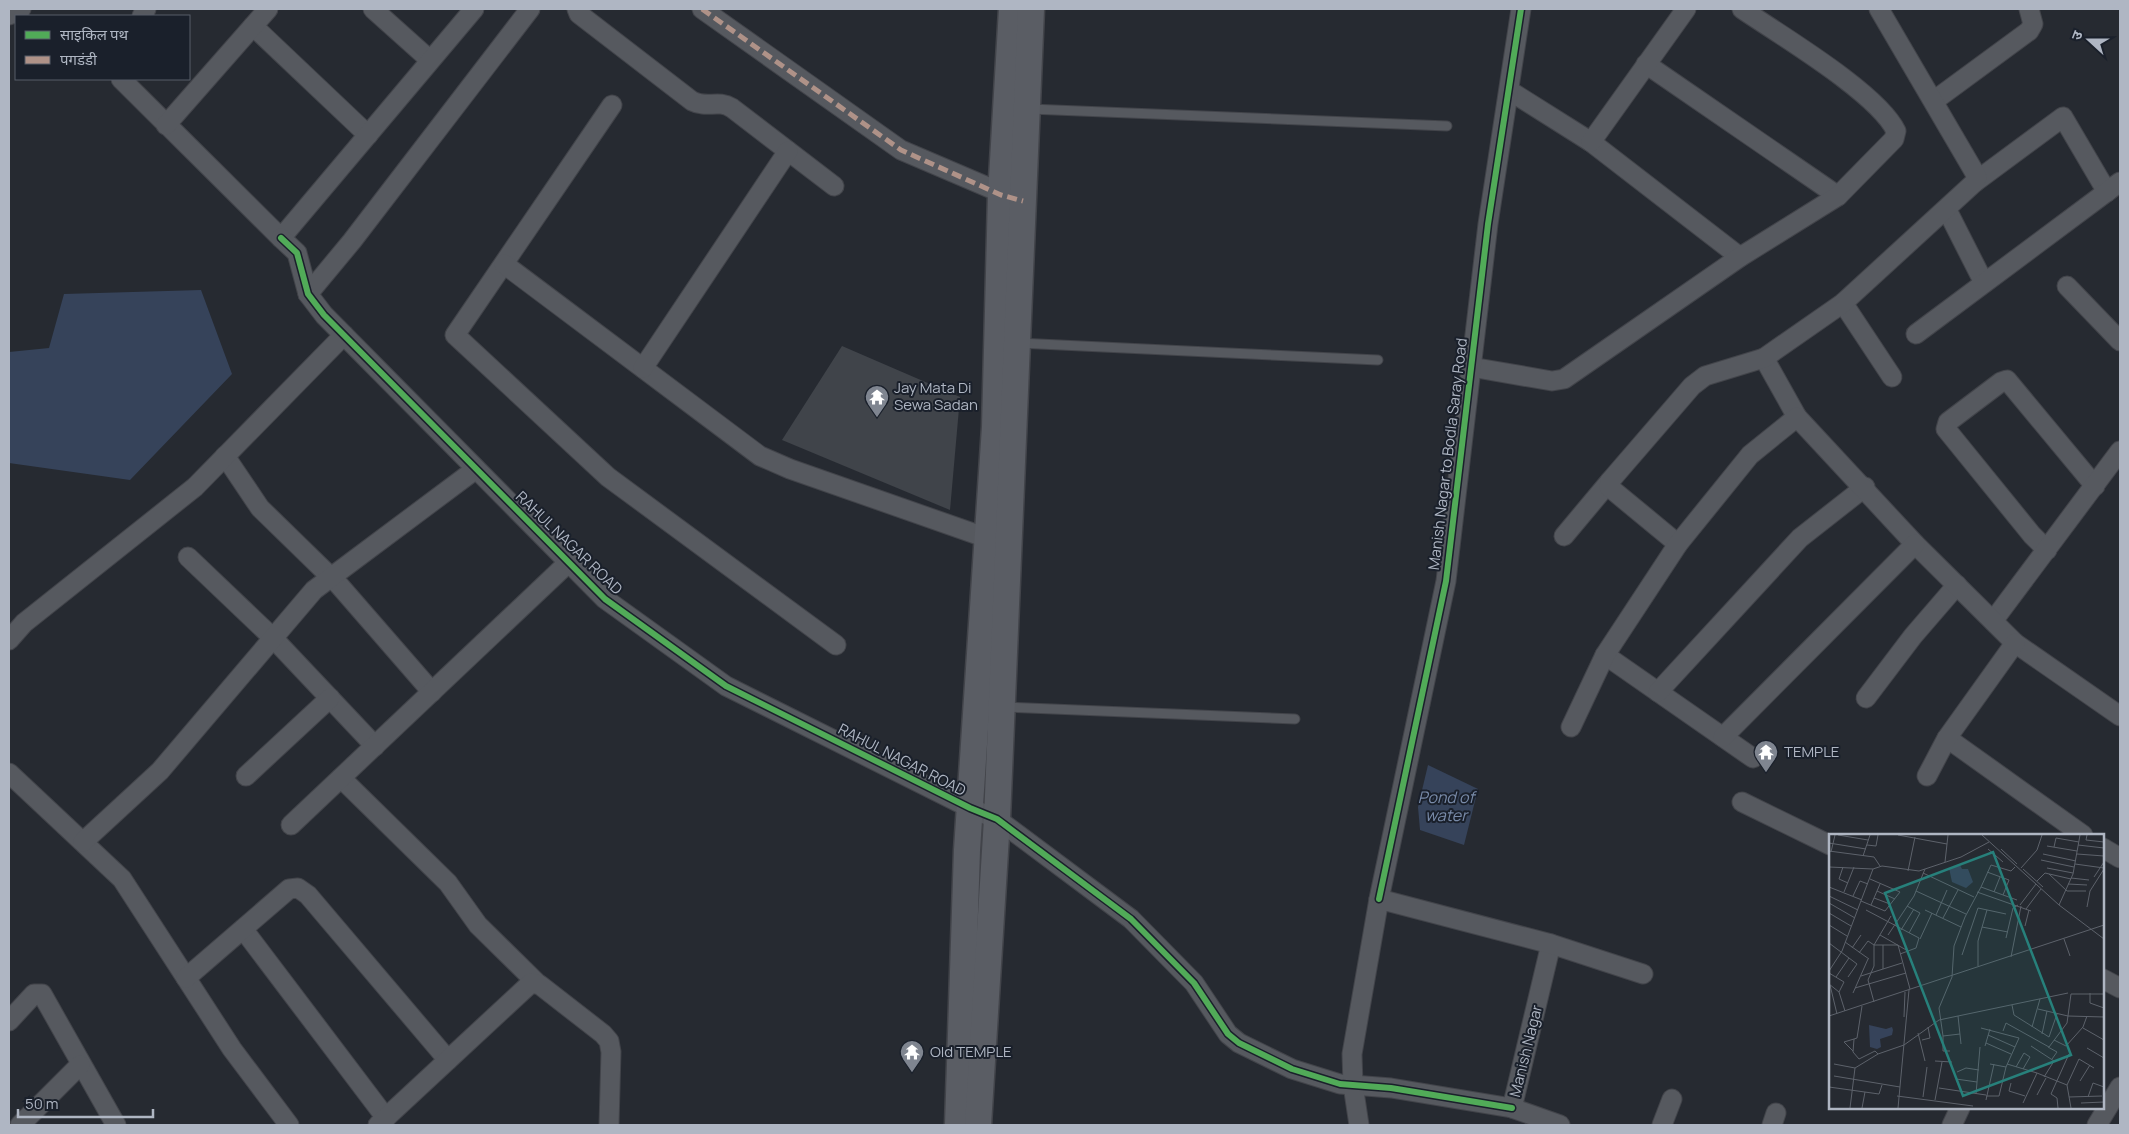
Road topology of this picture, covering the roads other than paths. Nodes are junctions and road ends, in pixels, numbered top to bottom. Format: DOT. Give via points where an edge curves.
graph roads {
  1 [pos="21,9"];
  2 [pos="268,9"];
  3 [pos="373,9"];
  4 [pos="474,9"];
  5 [pos="530,9"];
  6 [pos="577,9"];
  7 [pos="702,9"];
  8 [pos="1012,9"];
  9 [pos="1032,9"];
  10 [pos="1521,9"];
  11 [pos="1686,9"];
  12 [pos="1742,9"];
  13 [pos="1879,9"];
  14 [pos="2029,9"];
  15 [pos="9,15"];
  16 [pos="252,26"];
  17 [pos="430,60"];
  18 [pos="1646,64"];
  19 [pos="122,80"];
  20 [pos="1510,91"];
  21 [pos="1935,100"];
  22 [pos="612,105"];
  23 [pos="1027,109"];
  24 [pos="166,124"];
  25 [pos="1448,126"];
  26 [pos="368,135"];
  27 [pos="1591,142"];
  28 [pos="788,151"];
  29 [pos="1975,182"];
  30 [pos="834,186"];
  31 [pos="2113,186"];
  32 [pos="1838,196"];
  33 [pos="1012,198"];
  34 [pos="1946,210"];
  35 [pos="281,238"];
  36 [pos="1740,257"];
  37 [pos="504,264"];
  38 [pos="1984,283"];
  39 [pos="2067,286"];
  40 [pos="308,294"];
  41 [pos="1843,303"];
  42 [pos="1916,334"];
  43 [pos="344,335"];
  44 [pos="2120,341"];
  45 [pos="1018,343"];
  46 [pos="1764,358"];
  47 [pos="1378,360"];
  48 [pos="1471,367"];
  49 [pos="642,368"];
  50 [pos="1892,377"];
  51 [pos="1797,417"];
  52 [pos="2120,452"];
  53 [pos="225,456"];
  54 [pos="476,469"];
  55 [pos="1610,481"];
  56 [pos="2095,486"];
  57 [pos="1865,487"];
  58 [pos="1564,536"];
  59 [pos="988,538"];
  60 [pos="1678,544"];
  61 [pos="1915,544"];
  62 [pos="2047,550"];
  63 [pos="188,557"];
  64 [pos="569,562"];
  65 [pos="331,577"];
  66 [pos="1957,585"];
  67 [pos="1993,621"];
  68 [pos="273,638"];
  69 [pos="9,640"];
  70 [pos="2016,643"];
  71 [pos="836,645"];
  72 [pos="1606,655"];
  73 [pos="432,692"];
  74 [pos="1658,692"];
  75 [pos="330,698"];
  76 [pos="1866,698"];
  77 [pos="1002,707"];
  78 [pos="2120,716"];
  79 [pos="1295,719"];
  80 [pos="1571,727"];
  81 [pos="1723,737"];
  82 [pos="1947,738"];
  83 [pos="375,746"];
  84 [pos="1753,758"];
  85 [pos="9,773"];
  86 [pos="246,776"];
  87 [pos="1927,776"];
  88 [pos="341,778"];
  89 [pos="1742,802"];
  90 [pos="970,808"];
  91 [pos="997,819"];
  92 [pos="292,825"];
  93 [pos="2059,829"];
  94 [pos="2079,834"];
  95 [pos="83,842"];
  96 [pos="1829,845"];
  97 [pos="2104,849"];
  98 [pos="2120,858"];
  99 [pos="1379,899"];
  100 [pos="243,930"];
  101 [pos="1551,944"];
  102 [pos="1643,974"];
  103 [pos="186,978"];
  104 [pos="2104,980"];
  105 [pos="538,984"];
  106 [pos="2120,988"];
  107 [pos="9,1021"];
  108 [pos="448,1060"];
  109 [pos="80,1065"];
  110 [pos="1346,1084"];
  111 [pos="2120,1087"];
  112 [pos="1672,1099"];
  113 [pos="1512,1108"];
  114 [pos="1960,1109"];
  115 [pos="382,1122"];
  116 [pos="20,1125"];
  117 [pos="116,1125"];
  118 [pos="288,1125"];
  119 [pos="609,1125"];
  120 [pos="958,1125"];
  121 [pos="978,1125"];
  122 [pos="1359,1125"];
  123 [pos="1560,1125"];
  124 [pos="1662,1125"];
  125 [pos="1952,1125"];
  126 [pos="2097,1125"];
  1 -- 15 [label="street"];
  2 -- 16 [label="street"];
  3 -- 17 [label="street"];
  4 -- 17 [label="street"];
  5 -- 40 [label="street"];
  6 -- 28 [label="street" via="579,14 692,101 703,106 726,104"];
  7 -- 33 [label="street" via="901,150"];
  8 -- 33 [label="main road"];
  9 -- 23 [label="main road"];
  10 -- 20 [label="street, Manish Nagar to Bodla Saray Road"];
  11 -- 18 [label="street"];
  12 -- 32 [label="street" via="1858,90 1893,124 1894,139"];
  13 -- 21 [label="street"];
  14 -- 21 [label="street" via="2033,24 2029,32"];
  16 -- 24 [label="street"];
  16 -- 26 [label="street"];
  17 -- 26 [label="street"];
  18 -- 27 [label="street"];
  18 -- 32 [label="street"];
  19 -- 24 [label="street, RAHUL NAGAR ROAD"];
  20 -- 27 [label="street"];
  20 -- 48 [label="street, Manish Nagar to Bodla Saray Road" via="1488,224"];
  21 -- 29 [label="street" via="1977,177"];
  22 -- 37 [label="street"];
  23 -- 25 [label="lane"];
  23 -- 33 [label="main road"];
  24 -- 35 [label="street, RAHUL NAGAR ROAD"];
  26 -- 35 [label="street"];
  27 -- 36 [label="street"];
  28 -- 30 [label="street"];
  28 -- 49 [label="street"];
  29 -- 31 [label="street" via="2062,117"];
  29 -- 34 [label="street"];
  31 -- 38 [label="street"];
  32 -- 36 [label="street"];
  33 -- 45 [label="main road"];
  33 -- 59 [label="main road"];
  34 -- 38 [label="street"];
  34 -- 41 [label="street"];
  35 -- 40 [label="street, RAHUL NAGAR ROAD" via="297,253"];
  36 -- 48 [label="street" via="1564,379 1552,381"];
  37 -- 49 [label="street"];
  37 -- 71 [label="street" via="455,335 608,477"];
  38 -- 42 [label="street"];
  39 -- 44 [label="street"];
  40 -- 43 [label="street, RAHUL NAGAR ROAD"];
  41 -- 46 [label="street"];
  41 -- 50 [label="street"];
  43 -- 53 [label="street"];
  43 -- 54 [label="street, RAHUL NAGAR ROAD"];
  45 -- 47 [label="lane"];
  45 -- 77 [label="main road"];
  46 -- 51 [label="street"];
  46 -- 55 [label="street" via="1704,376"];
  48 -- 99 [label="street, Manish Nagar to Bodla Saray Road" via="1446,582"];
  49 -- 59 [label="street" via="760,456"];
  51 -- 57 [label="street"];
  51 -- 60 [label="street" via="1750,454"];
  52 -- 56 [label="street"];
  53 -- 65 [label="street" via="260,508"];
  53 -- 69 [label="street" via="195,487 24,623"];
  54 -- 64 [label="street, RAHUL NAGAR ROAD"];
  54 -- 65 [label="street"];
  55 -- 58 [label="street"];
  55 -- 60 [label="street" via="1609,487"];
  56 -- 62 [label="street"];
  56 -- 62 [label="street" via="2007,380 1948,422 1946,429"];
  57 -- 61 [label="street"];
  57 -- 74 [label="street" via="1800,538"];
  59 -- 90 [label="main road"];
  60 -- 72 [label="street"];
  61 -- 66 [label="street"];
  61 -- 81 [label="street"];
  62 -- 67 [label="street"];
  63 -- 68 [label="street"];
  64 -- 73 [label="street"];
  64 -- 90 [label="street, RAHUL NAGAR ROAD" via="606,598 726,686"];
  65 -- 68 [label="street"];
  65 -- 73 [label="street"];
  66 -- 67 [label="street"];
  66 -- 76 [label="street"];
  67 -- 70 [label="street"];
  68 -- 75 [label="street"];
  68 -- 95 [label="street" via="160,770"];
  70 -- 78 [label="street"];
  70 -- 82 [label="street"];
  72 -- 74 [label="street"];
  72 -- 80 [label="street"];
  73 -- 83 [label="street"];
  74 -- 81 [label="street"];
  75 -- 83 [label="street"];
  75 -- 86 [label="street"];
  77 -- 79 [label="lane"];
  77 -- 91 [label="main road"];
  81 -- 84 [label="street"];
  82 -- 87 [label="street"];
  82 -- 93 [label="street"];
  83 -- 88 [label="street"];
  85 -- 95 [label="street"];
  88 -- 92 [label="street"];
  88 -- 105 [label="street" via="448,883 478,925"];
  89 -- 96 [label="street"];
  90 -- 91 [label="street, RAHUL NAGAR ROAD"];
  90 -- 120 [label="main road"];
  91 -- 110 [label="street, RAHUL NAGAR ROAD" via="1131,919 1194,983 1228,1034 1239,1043 1292,1069"];
  91 -- 121 [label="main road"];
  93 -- 94 [label="street"];
  95 -- 103 [label="street" via="122,878"];
  97 -- 98 [label="street"];
  99 -- 101 [label="street"];
  99 -- 110 [label="street, Manish Nagar to Bodla Saray Road"];
  100 -- 103 [label="street"];
  100 -- 108 [label="street" via="289,889 304,890"];
  100 -- 115 [label="street"];
  101 -- 102 [label="street"];
  101 -- 113 [label="street, Manish Nagar"];
  103 -- 118 [label="street" via="232,1049"];
  104 -- 106 [label="street"];
  105 -- 108 [label="street" via="528,984"];
  105 -- 119 [label="street" via="609,1041"];
  107 -- 109 [label="street" via="34,994 42,994"];
  108 -- 115 [label="street"];
  109 -- 116 [label="street"];
  109 -- 117 [label="street"];
  110 -- 113 [label="street, RAHUL NAGAR ROAD"];
  110 -- 122 [label="street, Manish Nagar to Bodla Saray Road"];
  111 -- 126 [label="street"];
  112 -- 124 [label="street"];
  113 -- 123 [label="street, Manish Nagar"];
  114 -- 125 [label="street"];
}
